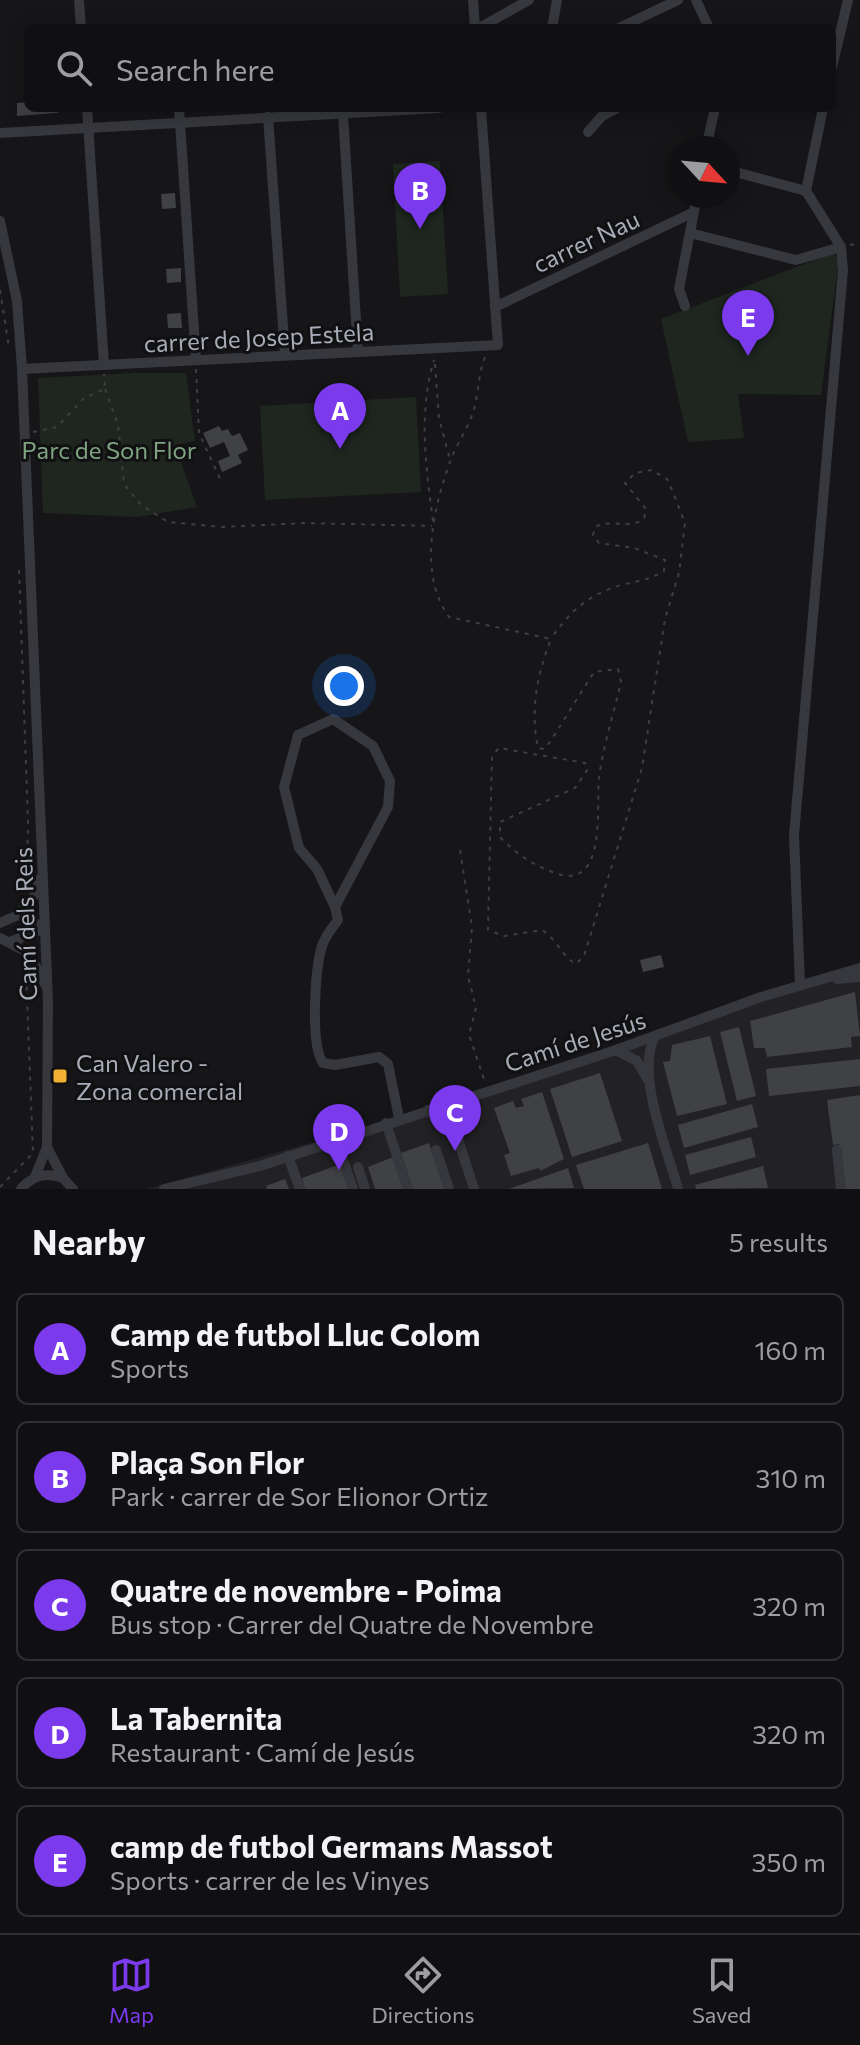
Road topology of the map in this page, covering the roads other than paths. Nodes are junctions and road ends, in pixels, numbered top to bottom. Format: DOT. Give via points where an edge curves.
graph roads {
  1 [pos="79,0"];
  2 [pos="473,0"];
  3 [pos="529,0"];
  4 [pos="557,0"];
  5 [pos="678,0"];
  6 [pos="696,0"];
  7 [pos="848,0"];
  8 [pos="81,24"];
  9 [pos="476,24"];
  10 [pos="484,24"];
  11 [pos="553,24"];
  12 [pos="627,24"];
  13 [pos="707,24"];
  14 [pos="836,50"];
  15 [pos="87,112"];
  16 [pos="180,112"];
  17 [pos="375,112"];
  18 [pos="481,112"];
  19 [pos="610,112"];
  20 [pos="714,112"];
  21 [pos="822,112"];
  22 [pos="343,114"];
  23 [pos="268,117"];
  24 [pos="181,123"];
  25 [pos="88,130"];
  26 [pos="588,132"];
  27 [pos="0,133"];
  28 [pos="709,136"];
  29 [pos="740,173"];
  30 [pos="806,191"];
  31 [pos="695,208"];
  32 [pos="694,212"];
  33 [pos="0,221"];
  34 [pos="690,233"];
  35 [pos="841,247"];
  36 [pos="685,306"];
  37 [pos="495,307"];
  38 [pos="358,352"];
  39 [pos="285,355"];
  40 [pos="196,360"];
  41 [pos="104,365"];
  42 [pos="22,369"];
  43 [pos="43,869"];
  44 [pos="335,907"];
  45 [pos="18,915"];
  46 [pos="0,923"];
  47 [pos="45,928"];
  48 [pos="4,940"];
  49 [pos="860,968"];
  50 [pos="860,977"];
  51 [pos="819,978"];
  52 [pos="800,985"];
  53 [pos="48,990"];
  54 [pos="655,1036"];
  55 [pos="616,1050"];
  56 [pos="649,1082"];
  57 [pos="463,1099"];
  58 [pos="428,1110"];
  59 [pos="399,1118"];
  60 [pos="386,1123"];
  61 [pos="458,1139"];
  62 [pos="336,1140"];
  63 [pos="47,1147"];
  64 [pos="436,1150"];
  65 [pos="837,1150"];
  66 [pos="288,1156"];
  67 [pos="358,1167"];
  68 [pos="35,1177"];
  69 [pos="63,1178"];
  70 [pos="21,1189"];
  71 [pos="73,1189"];
  72 [pos="164,1189"];
  73 [pos="300,1189"];
  74 [pos="353,1189"];
  75 [pos="365,1189"];
  76 [pos="408,1189"];
  77 [pos="449,1189"];
  78 [pos="474,1189"];
  79 [pos="678,1189"];
  80 [pos="841,1189"];
  1 -- 8 [label="street"];
  2 -- 9 [label="street"];
  3 -- 10 [label="street"];
  4 -- 11 [label="street"];
  5 -- 12 [label="street"];
  6 -- 13 [label="street"];
  7 -- 14 [label="street"];
  15 -- 25 [label="street"];
  16 -- 24 [label="street"];
  17 -- 22 [label="street"];
  18 -- 37 [label="street"];
  19 -- 26 [label="street"];
  20 -- 28 [label="street"];
  21 -- 30 [label="street"];
  22 -- 23 [label="street"];
  22 -- 38 [label="street"];
  23 -- 24 [label="street"];
  23 -- 39 [label="street"];
  24 -- 25 [label="street"];
  24 -- 40 [label="street"];
  25 -- 27 [label="street"];
  25 -- 41 [label="street"];
  29 -- 30 [label="street"];
  30 -- 35 [label="street"];
  31 -- 32 [label="street"];
  32 -- 34 [label="street"];
  32 -- 37 [label="street, carrer Nau"];
  33 -- 42 [label="street, Camí dels Reis" via="17,301"];
  34 -- 35 [label="street" via="796,260"];
  34 -- 36 [label="street" via="679,289"];
  35 -- 52 [label="street" via="794,835"];
  37 -- 38 [label="street, carrer de Josep Estela" via="494,345"];
  38 -- 39 [label="street, carrer de Josep Estela"];
  39 -- 40 [label="street, carrer de Josep Estela"];
  40 -- 41 [label="street, carrer de Josep Estela"];
  41 -- 42 [label="street, carrer de Josep Estela"];
  42 -- 43 [label="street, Camí dels Reis"];
  43 -- 45 [label="street" via="34,896"];
  43 -- 47 [label="street, Camí dels Reis"];
  44 -- 44 [label="street" via="388,807 390,781 373,746 333,719 298,735 284,787 299,848 317,869"];
  44 -- 59 [label="street" via="338,920 321,948 313,1030 316,1054 323,1063 335,1065 379,1057 388,1064"];
  45 -- 46 [label="street"];
  45 -- 47 [label="street"];
  47 -- 48 [label="street"];
  47 -- 53 [label="street, Camí dels Reis"];
  48 -- 53 [label="street" via="29,953"];
  49 -- 51 [label="street, Camí de Jesús"];
  50 -- 51 [label="street"];
  51 -- 52 [label="street, Camí de Jesús"];
  52 -- 54 [label="street, Camí de Jesús"];
  53 -- 63 [label="street, Camí dels Reis"];
  54 -- 55 [label="street, Camí de Jesús"];
  54 -- 56 [label="street" via="648,1058"];
  55 -- 56 [label="street" via="637,1061"];
  55 -- 57 [label="street, Camí de Jesús"];
  56 -- 79 [label="street"];
  57 -- 58 [label="street, Camí de Jesús"];
  57 -- 61 [label="street"];
  58 -- 59 [label="street, Camí de Jesús"];
  58 -- 61 [label="street"];
  59 -- 60 [label="street, Camí de Jesús"];
  60 -- 62 [label="street, Camí de Jesús"];
  60 -- 76 [label="street"];
  61 -- 78 [label="street"];
  62 -- 66 [label="street, Camí de Jesús"];
  62 -- 74 [label="street"];
  63 -- 68 [label="street"];
  63 -- 69 [label="street"];
  64 -- 77 [label="street"];
  65 -- 80 [label="street"];
  66 -- 72 [label="street, Camí de Jesús"];
  66 -- 73 [label="street"];
  67 -- 75 [label="street"];
  68 -- 69 [label="street"];
  68 -- 70 [label="street"];
  69 -- 71 [label="street"];
}
